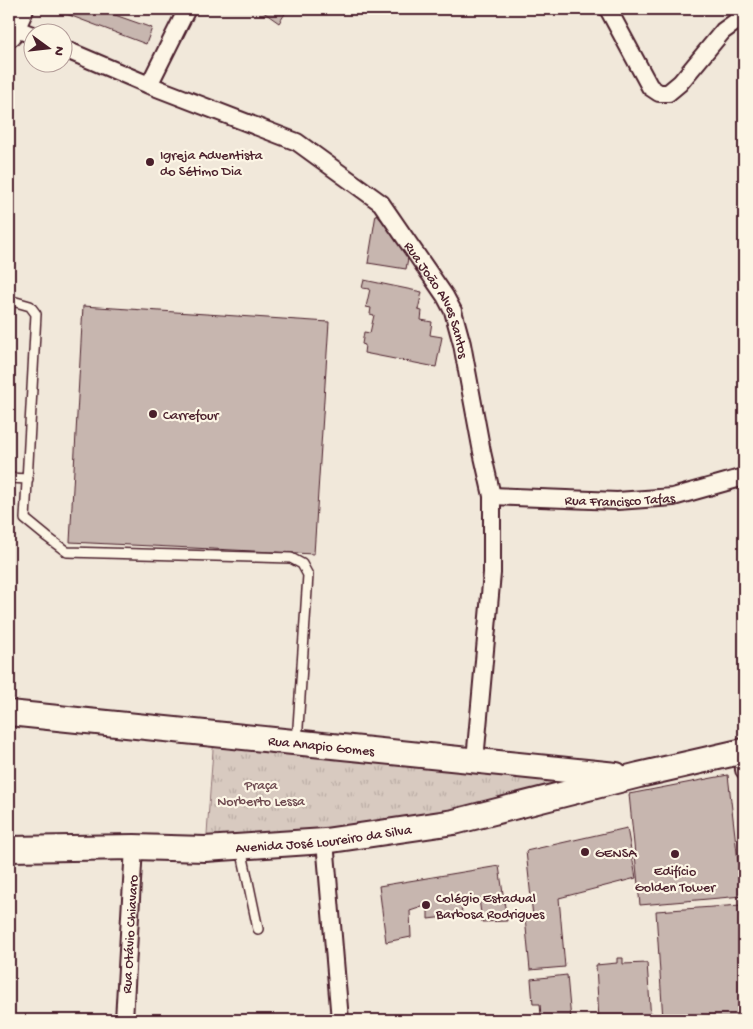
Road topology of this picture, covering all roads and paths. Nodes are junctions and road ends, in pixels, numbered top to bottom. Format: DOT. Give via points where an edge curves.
graph roads {
  1 [pos="187,9"];
  2 [pos="608,9"];
  3 [pos="744,16"];
  4 [pos="72,52"];
  5 [pos="149,85"];
  6 [pos="9,300"];
  7 [pos="744,477"];
  8 [pos="9,478"];
  9 [pos="28,479"];
  10 [pos="492,496"];
  11 [pos="9,713"];
  12 [pos="297,743"];
  13 [pos="744,757"];
  14 [pos="475,760"];
  15 [pos="632,777"];
  16 [pos="325,842"];
  17 [pos="134,847"];
  18 [pos="241,848"];
  19 [pos="9,849"];
  20 [pos="258,928"];
  21 [pos="124,1020"];
  22 [pos="340,1020"];
  1 -- 5 [label="street"];
  2 -- 3 [label="street" via="650,87 659,93 668,93 680,83 723,31"];
  4 -- 5 [label="street, Rua João Alves Santos"];
  5 -- 10 [label="street, Rua João Alves Santos" via="297,142 381,203 429,270 453,311"];
  6 -- 9 [label="lane" via="30,306 36,314"];
  7 -- 10 [label="street, Rua Francisco Tafas" via="673,497 636,500"];
  8 -- 9 [label="lane"];
  9 -- 12 [label="lane" via="25,519 68,552 291,558 302,564 308,575"];
  10 -- 14 [label="street, Rua João Alves Santos" via="492,573"];
  11 -- 12 [label="main road, Rua Anapio Gomes"];
  12 -- 14 [label="main road, Rua Anapio Gomes"];
  13 -- 15 [label="main road, Avenida José Loureiro da Silva"];
  14 -- 15 [label="main road, Rua Anapio Gomes"];
  15 -- 16 [label="main road, Avenida José Loureiro da Silva" via="454,822"];
  16 -- 18 [label="main road, Avenida José Loureiro da Silva"];
  16 -- 22 [label="street"];
  17 -- 18 [label="main road, Avenida José Loureiro da Silva"];
  17 -- 19 [label="main road, Avenida José Loureiro da Silva"];
  17 -- 21 [label="street, Rua Otávio Chiavaro"];
  18 -- 20 [label="lane"];
}
